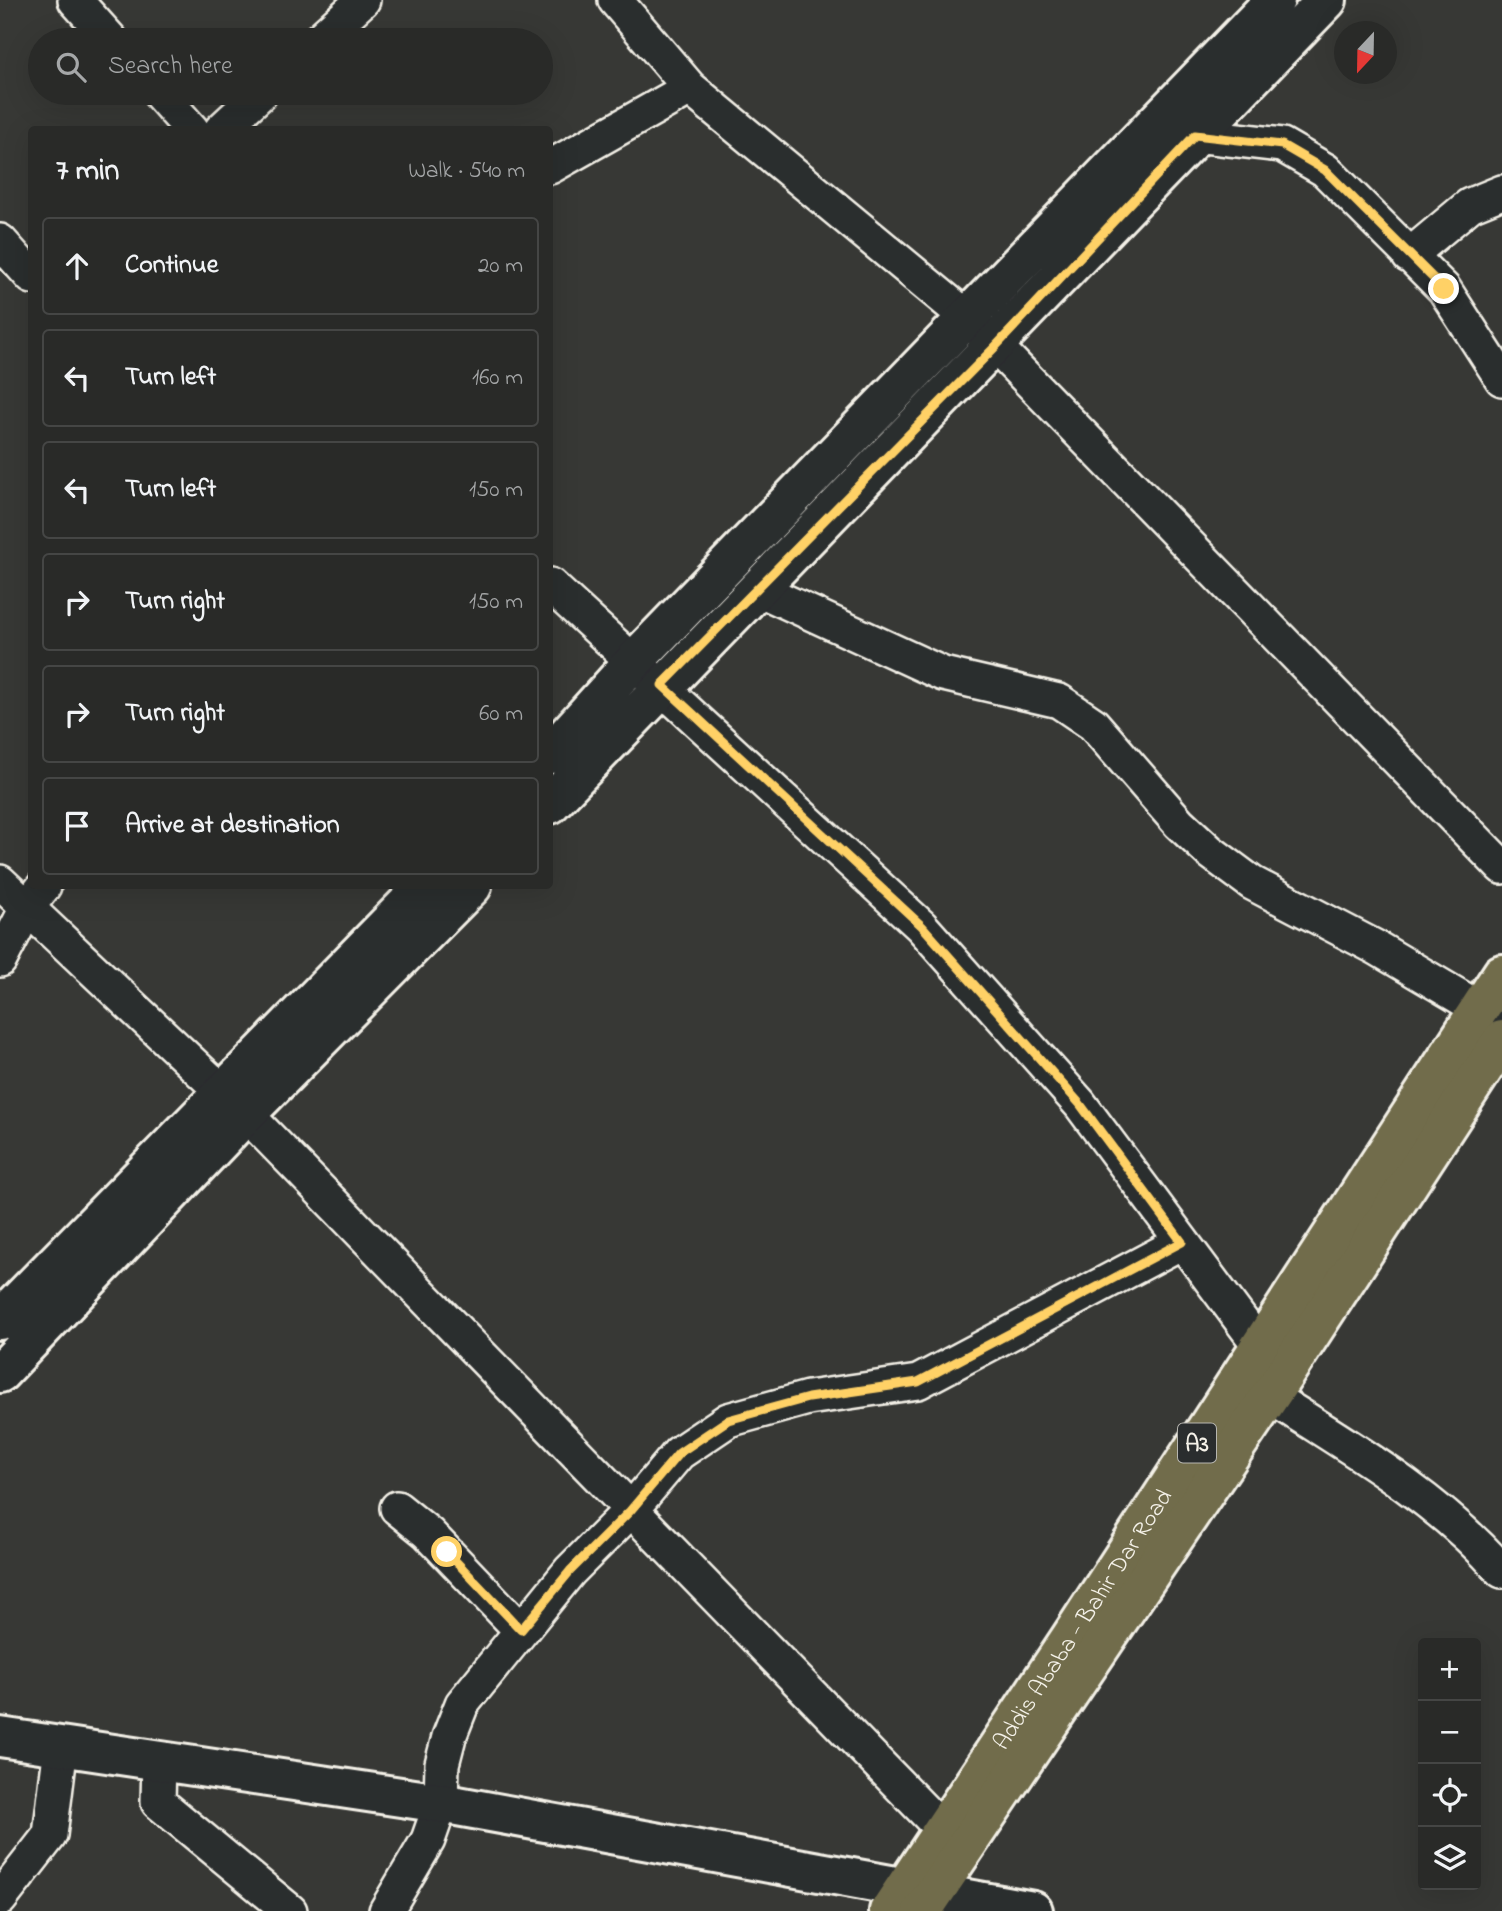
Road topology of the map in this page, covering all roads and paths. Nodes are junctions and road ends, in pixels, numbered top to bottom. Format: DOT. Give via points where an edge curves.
graph roads {
  1 [pos="75,0"];
  2 [pos="363,0"];
  3 [pos="615,0"];
  4 [pos="1275,0"];
  5 [pos="1327,0"];
  6 [pos="100,28"];
  7 [pos="332,28"];
  8 [pos="690,88"];
  9 [pos="170,105"];
  10 [pos="248,105"];
  11 [pos="188,126"];
  12 [pos="225,126"];
  13 [pos="1195,135"];
  14 [pos="553,165"];
  15 [pos="1502,192"];
  16 [pos="0,241"];
  17 [pos="1409,256"];
  18 [pos="28,272"];
  19 [pos="969,319"];
  20 [pos="995,347"];
  21 [pos="1502,379"];
  22 [pos="553,588"];
  23 [pos="758,589"];
  24 [pos="648,673"];
  25 [pos="553,752"];
  26 [pos="553,800"];
  27 [pos="1502,867"];
  28 [pos="0,882"];
  29 [pos="422,889"];
  30 [pos="469,889"];
  31 [pos="35,897"];
  32 [pos="0,960"];
  33 [pos="1502,974"];
  34 [pos="1491,1012"];
  35 [pos="1502,1040"];
  36 [pos="234,1103"];
  37 [pos="1182,1242"];
  38 [pos="0,1320"];
  39 [pos="1261,1346"];
  40 [pos="0,1373"];
  41 [pos="1269,1396"];
  42 [pos="397,1508"];
  43 [pos="630,1511"];
  44 [pos="1502,1570"];
  45 [pos="521,1630"];
  46 [pos="0,1737"];
  47 [pos="61,1746"];
  48 [pos="159,1760"];
  49 [pos="442,1803"];
  50 [pos="941,1828"];
  51 [pos="0,1899"];
  52 [pos="912,1901"];
  53 [pos="290,1911"];
  54 [pos="386,1911"];
  55 [pos="1033,1911"];
  1 -- 6 [label="street"];
  2 -- 7 [label="street"];
  3 -- 8 [label="street"];
  4 -- 19 [label="street"];
  5 -- 13 [label="street"];
  8 -- 14 [label="street"];
  8 -- 19 [label="street"];
  9 -- 11 [label="street"];
  10 -- 12 [label="street"];
  13 -- 17 [label="street" via="1282,145 1325,170"];
  13 -- 20 [label="street"];
  15 -- 17 [label="street" via="1470,205"];
  16 -- 18 [label="street"];
  17 -- 21 [label="street" via="1444,289"];
  19 -- 20 [label="street"];
  19 -- 24 [label="street"];
  20 -- 23 [label="street"];
  20 -- 27 [label="street"];
  22 -- 24 [label="street"];
  23 -- 24 [label="street"];
  23 -- 34 [label="street" via="943,674 1059,701 1093,724 1179,823 1241,875"];
  24 -- 25 [label="street"];
  24 -- 26 [label="street"];
  24 -- 37 [label="street" via="922,926 1080,1104"];
  28 -- 31 [label="street"];
  29 -- 36 [label="street"];
  30 -- 36 [label="street"];
  31 -- 32 [label="street"];
  31 -- 36 [label="street"];
  33 -- 34 [label="highway, Addis Ababa - Bahir Dar Road / A3"];
  34 -- 39 [label="highway, Addis Ababa - Bahir Dar Road / A3"];
  35 -- 41 [label="highway, Addis Ababa - Bahir Dar Road / A3"];
  36 -- 38 [label="street"];
  36 -- 40 [label="street"];
  36 -- 43 [label="street"];
  37 -- 39 [label="street"];
  37 -- 43 [label="street" via="918,1382 808,1398 728,1420 679,1453"];
  39 -- 50 [label="highway, Addis Ababa - Bahir Dar Road / A3"];
  41 -- 44 [label="street" via="1390,1473"];
  41 -- 52 [label="highway, Addis Ababa - Bahir Dar Road / A3"];
  42 -- 45 [label="street" via="428,1533"];
  43 -- 45 [label="street" via="570,1571"];
  43 -- 50 [label="street"];
  45 -- 49 [label="street" via="462,1704 442,1764"];
  46 -- 47 [label="street"];
  47 -- 48 [label="street"];
  47 -- 51 [label="street" via="50,1835"];
  48 -- 49 [label="street"];
  48 -- 53 [label="street" via="158,1802"];
  49 -- 52 [label="street"];
  49 -- 54 [label="street" via="428,1840"];
  50 -- 52 [label="highway, Addis Ababa - Bahir Dar Road / A3"];
  52 -- 55 [label="street"];
}
